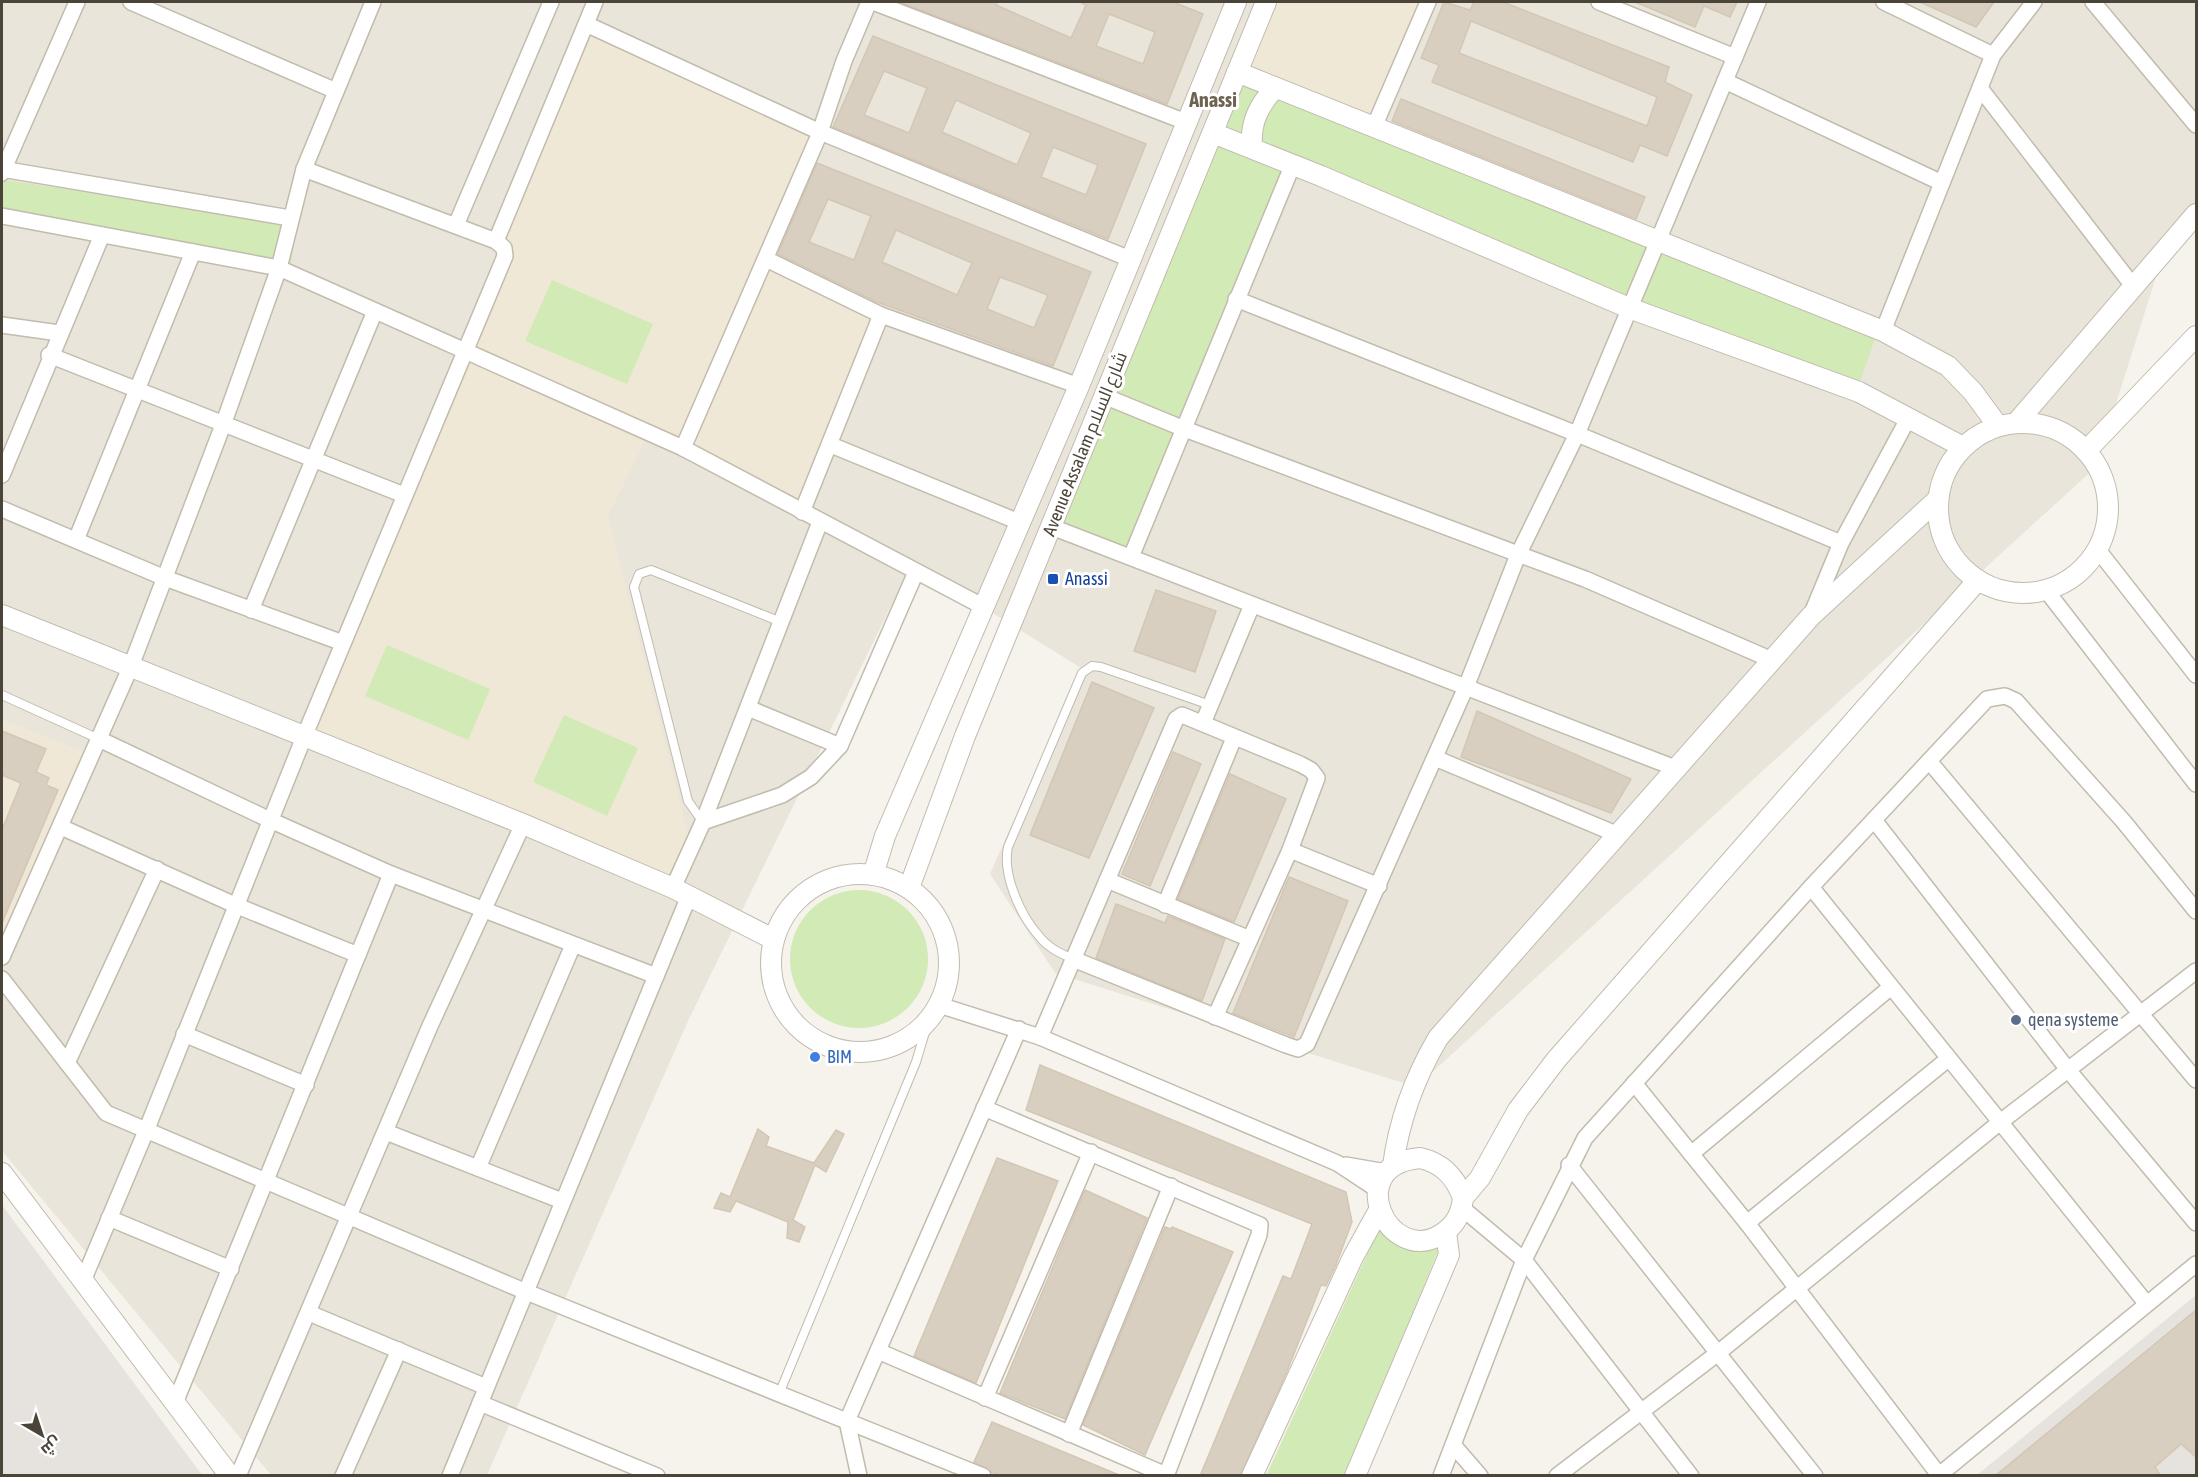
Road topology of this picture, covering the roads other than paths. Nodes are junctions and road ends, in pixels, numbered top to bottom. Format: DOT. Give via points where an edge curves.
graph roads {
  1 [pos="77,2"];
  2 [pos="131,2"];
  3 [pos="373,2"];
  4 [pos="551,2"];
  5 [pos="595,2"];
  6 [pos="871,2"];
  7 [pos="1236,2"];
  8 [pos="1266,2"];
  9 [pos="1428,2"];
  10 [pos="1599,2"];
  11 [pos="1758,2"];
  12 [pos="1884,2"];
  13 [pos="2034,2"];
  14 [pos="2092,2"];
  15 [pos="586,24"];
  16 [pos="1993,55"];
  17 [pos="1735,57"];
  18 [pos="1238,72"];
  19 [pos="1725,81"];
  20 [pos="1275,88"];
  21 [pos="1980,88"];
  22 [pos="336,91"];
  23 [pos="1186,122"];
  24 [pos="2196,125"];
  25 [pos="1374,127"];
  26 [pos="820,132"];
  27 [pos="1213,133"];
  28 [pos="1251,148"];
  29 [pos="1293,164"];
  30 [pos="304,169"];
  31 [pos="2,171"];
  32 [pos="1942,183"];
  33 [pos="2196,214"];
  34 [pos="2,216"];
  35 [pos="290,218"];
  36 [pos="456,225"];
  37 [pos="102,235"];
  38 [pos="1659,239"];
  39 [pos="496,241"];
  40 [pos="193,252"];
  41 [pos="766,259"];
  42 [pos="1130,259"];
  43 [pos="279,268"];
  44 [pos="2133,286"];
  45 [pos="1236,299"];
  46 [pos="1629,308"];
  47 [pos="375,311"];
  48 [pos="881,315"];
  49 [pos="2,325"];
  50 [pos="1883,331"];
  51 [pos="59,333"];
  52 [pos="2196,336"];
  53 [pos="463,350"];
  54 [pos="49,355"];
  55 [pos="1079,386"];
  56 [pos="137,391"];
  57 [pos="1104,396"];
  58 [pos="1909,417"];
  59 [pos="2017,422"];
  60 [pos="223,425"];
  61 [pos="1998,426"];
  62 [pos="1182,428"];
  63 [pos="1576,434"];
  64 [pos="831,445"];
  65 [pos="1963,447"];
  66 [pos="682,448"];
  67 [pos="2087,450"];
  68 [pos="315,460"];
  69 [pos="2,475"];
  70 [pos="404,495"];
  71 [pos="1938,499"];
  72 [pos="2,509"];
  73 [pos="802,512"];
  74 [pos="820,522"];
  75 [pos="1019,522"];
  76 [pos="1052,527"];
  77 [pos="76,540"];
  78 [pos="1841,543"];
  79 [pos="2097,550"];
  80 [pos="1518,555"];
  81 [pos="1131,557"];
  82 [pos="916,572"];
  83 [pos="165,578"];
  84 [pos="1978,580"];
  85 [pos="2046,590"];
  86 [pos="1252,605"];
  87 [pos="982,606"];
  88 [pos="251,610"];
  89 [pos="2,615"];
  90 [pos="1811,616"];
  91 [pos="781,622"];
  92 [pos="343,644"];
  93 [pos="1772,660"];
  94 [pos="131,666"];
  95 [pos="2196,675"];
  96 [pos="1466,687"];
  97 [pos="2,695"];
  98 [pos="1210,705"];
  99 [pos="748,708"];
  100 [pos="1203,723"];
  101 [pos="304,737"];
  102 [pos="1234,738"];
  103 [pos="99,739"];
  104 [pos="840,746"];
  105 [pos="1435,758"];
  106 [pos="1929,761"];
  107 [pos="1675,768"];
  108 [pos="2196,784"];
  109 [pos="270,820"];
  110 [pos="1874,820"];
  111 [pos="703,822"];
  112 [pos="523,824"];
  113 [pos="61,827"];
  114 [pos="1616,834"];
  115 [pos="1290,850"];
  116 [pos="157,869"];
  117 [pos="391,874"];
  118 [pos="873,875"];
  119 [pos="1107,880"];
  120 [pos="1379,886"];
  121 [pos="1811,887"];
  122 [pos="909,888"];
  123 [pos="681,892"];
  124 [pos="235,905"];
  125 [pos="1165,905"];
  126 [pos="483,911"];
  127 [pos="2196,911"];
  128 [pos="773,939"];
  129 [pos="1250,939"];
  130 [pos="573,945"];
  131 [pos="358,955"];
  132 [pos="2,957"];
  133 [pos="1073,959"];
  134 [pos="2196,971"];
  135 [pos="656,976"];
  136 [pos="2,979"];
  137 [pos="1891,987"];
  138 [pos="939,1005"];
  139 [pos="2142,1014"];
  140 [pos="1215,1017"];
  141 [pos="928,1022"];
  142 [pos="1019,1029"];
  143 [pos="184,1034"];
  144 [pos="1040,1037"];
  145 [pos="1948,1059"];
  146 [pos="67,1063"];
  147 [pos="2069,1071"];
  148 [pos="2196,1080"];
  149 [pos="1634,1083"];
  150 [pos="306,1085"];
  151 [pos="984,1108"];
  152 [pos="1999,1123"];
  153 [pos="146,1131"];
  154 [pos="386,1132"];
  155 [pos="1091,1152"];
  156 [pos="1691,1154"];
  157 [pos="1569,1165"];
  158 [pos="478,1168"];
  159 [pos="2,1173"];
  160 [pos="1386,1176"];
  161 [pos="266,1183"];
  162 [pos="1171,1186"];
  163 [pos="562,1201"];
  164 [pos="1379,1210"];
  165 [pos="1457,1215"];
  166 [pos="350,1217"];
  167 [pos="109,1218"];
  168 [pos="1747,1223"];
  169 [pos="2196,1223"];
  170 [pos="1524,1260"];
  171 [pos="2196,1264"];
  172 [pos="231,1269"];
  173 [pos="82,1281"];
  174 [pos="1796,1288"];
  175 [pos="524,1291"];
  176 [pos="2146,1303"];
  177 [pos="309,1313"];
  178 [pos="399,1350"];
  179 [pos="878,1351"];
  180 [pos="1718,1353"];
  181 [pos="486,1387"];
  182 [pos="779,1394"];
  183 [pos="985,1398"];
  184 [pos="175,1403"];
  185 [pos="480,1403"];
  186 [pos="1640,1412"];
  187 [pos="847,1421"];
  188 [pos="1069,1434"];
  189 [pos="1454,1446"];
  190 [pos="1685,1474"];
  191 [pos="1166,1475"];
  192 [pos="1939,1475"];
  193 [pos="230,1476"];
  194 [pos="238,1476"];
  195 [pos="343,1476"];
  196 [pos="450,1476"];
  197 [pos="657,1476"];
  198 [pos="859,1476"];
  199 [pos="983,1476"];
  200 [pos="1252,1476"];
  201 [pos="1355,1476"];
  202 [pos="1441,1476"];
  203 [pos="1480,1476"];
  204 [pos="1557,1476"];
  205 [pos="1815,1476"];
  1 -- 31 [label="street"];
  2 -- 22 [label="street"];
  3 -- 22 [label="street"];
  4 -- 36 [label="street"];
  5 -- 15 [label="street"];
  6 -- 23 [label="street"];
  6 -- 26 [label="street" via="844,61"];
  7 -- 23 [label="street, Avenue Assalam شارع السلام"];
  8 -- 18 [label="street, Avenue Assalam شارع السلام"];
  9 -- 25 [label="street"];
  10 -- 17 [label="street"];
  11 -- 17 [label="street"];
  12 -- 16 [label="street"];
  13 -- 16 [label="street"];
  14 -- 24 [label="street"];
  15 -- 26 [label="street"];
  15 -- 39 [label="street"];
  16 -- 21 [label="street"];
  17 -- 19 [label="street"];
  18 -- 20 [label="street"];
  18 -- 27 [label="street, Avenue Assalam شارع السلام"];
  19 -- 32 [label="street"];
  19 -- 38 [label="street"];
  20 -- 25 [label="street"];
  20 -- 28 [label="street" via="1256,115 1250,131"];
  21 -- 32 [label="street"];
  21 -- 44 [label="street"];
  22 -- 30 [label="street"];
  23 -- 42 [label="street, Avenue Assalam شارع السلام"];
  25 -- 38 [label="street"];
  26 -- 41 [label="street"];
  26 -- 42 [label="street"];
  27 -- 28 [label="street"];
  27 -- 57 [label="street, Avenue Assalam شارع السلام"];
  28 -- 29 [label="street"];
  29 -- 45 [label="street"];
  29 -- 46 [label="street"];
  30 -- 35 [label="street"];
  30 -- 36 [label="street"];
  31 -- 35 [label="street"];
  32 -- 50 [label="street"];
  33 -- 44 [label="street"];
  34 -- 37 [label="street"];
  35 -- 43 [label="street"];
  36 -- 39 [label="street"];
  37 -- 40 [label="street"];
  37 -- 51 [label="street"];
  38 -- 46 [label="street"];
  38 -- 50 [label="street"];
  39 -- 53 [label="street" via="504,248 505,256"];
  40 -- 43 [label="street"];
  40 -- 56 [label="street"];
  41 -- 48 [label="street"];
  41 -- 66 [label="street"];
  42 -- 55 [label="street, Avenue Assalam شارع السلام"];
  43 -- 47 [label="street"];
  43 -- 60 [label="street"];
  44 -- 59 [label="street"];
  45 -- 62 [label="street"];
  45 -- 63 [label="street"];
  46 -- 58 [label="street" via="1859,392"];
  46 -- 63 [label="street"];
  47 -- 53 [label="street"];
  47 -- 68 [label="street"];
  48 -- 55 [label="street"];
  48 -- 64 [label="street"];
  49 -- 51 [label="street"];
  50 -- 61 [label="street" via="1948,366 1962,378"];
  51 -- 54 [label="street"];
  52 -- 67 [label="street"];
  53 -- 66 [label="street"];
  53 -- 70 [label="street"];
  54 -- 56 [label="street"];
  54 -- 69 [label="street"];
  55 -- 75 [label="street, Avenue Assalam شارع السلام"];
  56 -- 60 [label="street"];
  56 -- 77 [label="street"];
  57 -- 62 [label="street"];
  57 -- 76 [label="street, Avenue Assalam شارع السلام"];
  58 -- 65 [label="street"];
  58 -- 78 [label="street"];
  59 -- 61 [label="street"];
  59 -- 67 [label="street" via="2067,434"];
  60 -- 68 [label="street"];
  60 -- 83 [label="street"];
  61 -- 65 [label="street"];
  62 -- 80 [label="street"];
  62 -- 81 [label="street"];
  63 -- 78 [label="street"];
  63 -- 80 [label="street"];
  64 -- 73 [label="street"];
  64 -- 75 [label="street"];
  65 -- 71 [label="street" via="1946,471"];
  66 -- 73 [label="street"];
  67 -- 79 [label="street" via="2103,477 2109,509 2106,530"];
  68 -- 70 [label="street"];
  68 -- 88 [label="street"];
  70 -- 92 [label="street"];
  71 -- 84 [label="street" via="1941,531 1955,559"];
  71 -- 90 [label="street"];
  72 -- 77 [label="street"];
  73 -- 74 [label="street"];
  74 -- 82 [label="street"];
  74 -- 91 [label="street"];
  75 -- 87 [label="street, Avenue Assalam شارع السلام"];
  76 -- 81 [label="street"];
  76 -- 122 [label="street, Avenue Assalam شارع السلام" via="965,736"];
  77 -- 83 [label="street"];
  78 -- 90 [label="street"];
  79 -- 85 [label="street" via="2076,575"];
  79 -- 95 [label="street"];
  80 -- 93 [label="street" via="1586,579"];
  80 -- 96 [label="street"];
  81 -- 86 [label="street"];
  82 -- 87 [label="street"];
  82 -- 104 [label="street"];
  83 -- 88 [label="street"];
  83 -- 94 [label="street"];
  84 -- 85 [label="street" via="2011,592"];
  84 -- 165 [label="street" via="1556,1060 1518,1110"];
  85 -- 108 [label="street"];
  86 -- 96 [label="street"];
  86 -- 98 [label="street"];
  87 -- 118 [label="street, Avenue Assalam شارع السلام" via="885,836"];
  88 -- 92 [label="street"];
  89 -- 94 [label="street"];
  90 -- 93 [label="street"];
  91 -- 99 [label="street"];
  91 -- 111 [label="lane" via="651,570 639,574 634,587 688,801"];
  92 -- 101 [label="street"];
  93 -- 107 [label="street"];
  94 -- 101 [label="street"];
  94 -- 103 [label="street"];
  96 -- 105 [label="street"];
  96 -- 107 [label="street"];
  97 -- 103 [label="lane"];
  98 -- 100 [label="street"];
  98 -- 133 [label="lane" via="1101,667 1092,666 1082,673 1005,860 1025,915 1038,936 1054,951"];
  99 -- 104 [label="street"];
  99 -- 111 [label="street"];
  100 -- 102 [label="street"];
  100 -- 119 [label="street" via="1182,715 1176,719"];
  101 -- 109 [label="street"];
  101 -- 112 [label="street"];
  102 -- 115 [label="street" via="1300,764 1317,778"];
  102 -- 125 [label="street"];
  103 -- 109 [label="street"];
  103 -- 113 [label="street"];
  104 -- 111 [label="street" via="811,777 782,795"];
  105 -- 114 [label="street"];
  105 -- 120 [label="street"];
  106 -- 110 [label="street"];
  106 -- 127 [label="street" via="1987,699 2005,696 2016,700"];
  106 -- 139 [label="street"];
  107 -- 114 [label="street"];
  109 -- 117 [label="street"];
  109 -- 124 [label="street"];
  110 -- 121 [label="street"];
  110 -- 147 [label="street"];
  111 -- 123 [label="street"];
  112 -- 123 [label="street"];
  112 -- 126 [label="street"];
  113 -- 116 [label="street"];
  113 -- 132 [label="street"];
  114 -- 160 [label="street" via="1438,1038 1404,1108"];
  115 -- 120 [label="street"];
  115 -- 129 [label="street"];
  116 -- 124 [label="street"];
  116 -- 146 [label="street"];
  117 -- 126 [label="street"];
  117 -- 131 [label="street"];
  118 -- 122 [label="street"];
  118 -- 128 [label="street" via="841,876 811,888 788,910"];
  119 -- 125 [label="street"];
  119 -- 133 [label="street"];
  120 -- 140 [label="street" via="1307,1044 1298,1048"];
  121 -- 137 [label="street"];
  121 -- 149 [label="street"];
  122 -- 138 [label="street" via="929,906 943,928 949,954 948,980"];
  123 -- 128 [label="street"];
  123 -- 135 [label="street"];
  124 -- 131 [label="street"];
  124 -- 143 [label="street"];
  125 -- 129 [label="street"];
  126 -- 130 [label="street"];
  126 -- 154 [label="street"];
  128 -- 141 [label="street" via="770,974 780,1007 802,1033 833,1050 867,1053 900,1044"];
  129 -- 140 [label="street"];
  130 -- 135 [label="street"];
  130 -- 158 [label="street"];
  131 -- 150 [label="street"];
  133 -- 140 [label="street"];
  133 -- 144 [label="street"];
  134 -- 139 [label="street"];
  135 -- 163 [label="street"];
  136 -- 146 [label="street"];
  137 -- 145 [label="street"];
  137 -- 156 [label="street"];
  138 -- 141 [label="street"];
  138 -- 142 [label="street"];
  139 -- 147 [label="street"];
  139 -- 148 [label="street"];
  141 -- 182 [label="lane" via="916,1062"];
  142 -- 144 [label="street"];
  142 -- 151 [label="street"];
  143 -- 150 [label="street"];
  143 -- 153 [label="street"];
  144 -- 160 [label="street" via="1337,1163"];
  145 -- 152 [label="street"];
  145 -- 168 [label="street"];
  146 -- 153 [label="street" via="106,1113"];
  147 -- 152 [label="street"];
  147 -- 169 [label="street"];
  149 -- 156 [label="street"];
  149 -- 157 [label="street" via="1591,1130"];
  150 -- 161 [label="street"];
  151 -- 155 [label="street"];
  151 -- 179 [label="street"];
  152 -- 174 [label="street"];
  152 -- 176 [label="street"];
  153 -- 161 [label="street"];
  153 -- 167 [label="street"];
  154 -- 158 [label="street"];
  154 -- 166 [label="street"];
  155 -- 162 [label="street"];
  155 -- 183 [label="street"];
  156 -- 168 [label="street"];
  157 -- 170 [label="street"];
  157 -- 180 [label="street"];
  158 -- 163 [label="street"];
  159 -- 173 [label="street"];
  160 -- 164 [label="street"];
  160 -- 165 [label="street" via="1407,1159 1432,1161 1451,1174"];
  161 -- 166 [label="street"];
  161 -- 172 [label="street"];
  162 -- 188 [label="street"];
  162 -- 191 [label="street" via="1261,1227"];
  163 -- 175 [label="street"];
  164 -- 165 [label="street" via="1385,1222 1407,1238 1421,1241 1436,1238"];
  164 -- 200 [label="street" via="1353,1257"];
  165 -- 170 [label="street" via="1486,1228"];
  165 -- 201 [label="street" via="1449,1255"];
  166 -- 175 [label="street"];
  166 -- 177 [label="street"];
  167 -- 172 [label="street"];
  167 -- 173 [label="street"];
  168 -- 174 [label="street"];
  170 -- 186 [label="street"];
  170 -- 189 [label="street"];
  171 -- 176 [label="street"];
  172 -- 184 [label="street"];
  173 -- 184 [label="street"];
  174 -- 180 [label="street"];
  174 -- 192 [label="street"];
  175 -- 181 [label="street"];
  175 -- 182 [label="street"];
  176 -- 192 [label="street"];
  177 -- 178 [label="street"];
  177 -- 194 [label="street"];
  178 -- 181 [label="street"];
  178 -- 195 [label="street"];
  179 -- 183 [label="street"];
  179 -- 187 [label="street"];
  180 -- 186 [label="street"];
  180 -- 205 [label="street"];
  181 -- 185 [label="street"];
  182 -- 187 [label="street"];
  183 -- 188 [label="street"];
  184 -- 193 [label="street"];
  185 -- 196 [label="street"];
  185 -- 197 [label="street"];
  186 -- 190 [label="street"];
  186 -- 204 [label="street"];
  187 -- 198 [label="street"];
  187 -- 199 [label="street"];
  188 -- 191 [label="street"];
  189 -- 202 [label="street"];
  189 -- 203 [label="street"];
}
